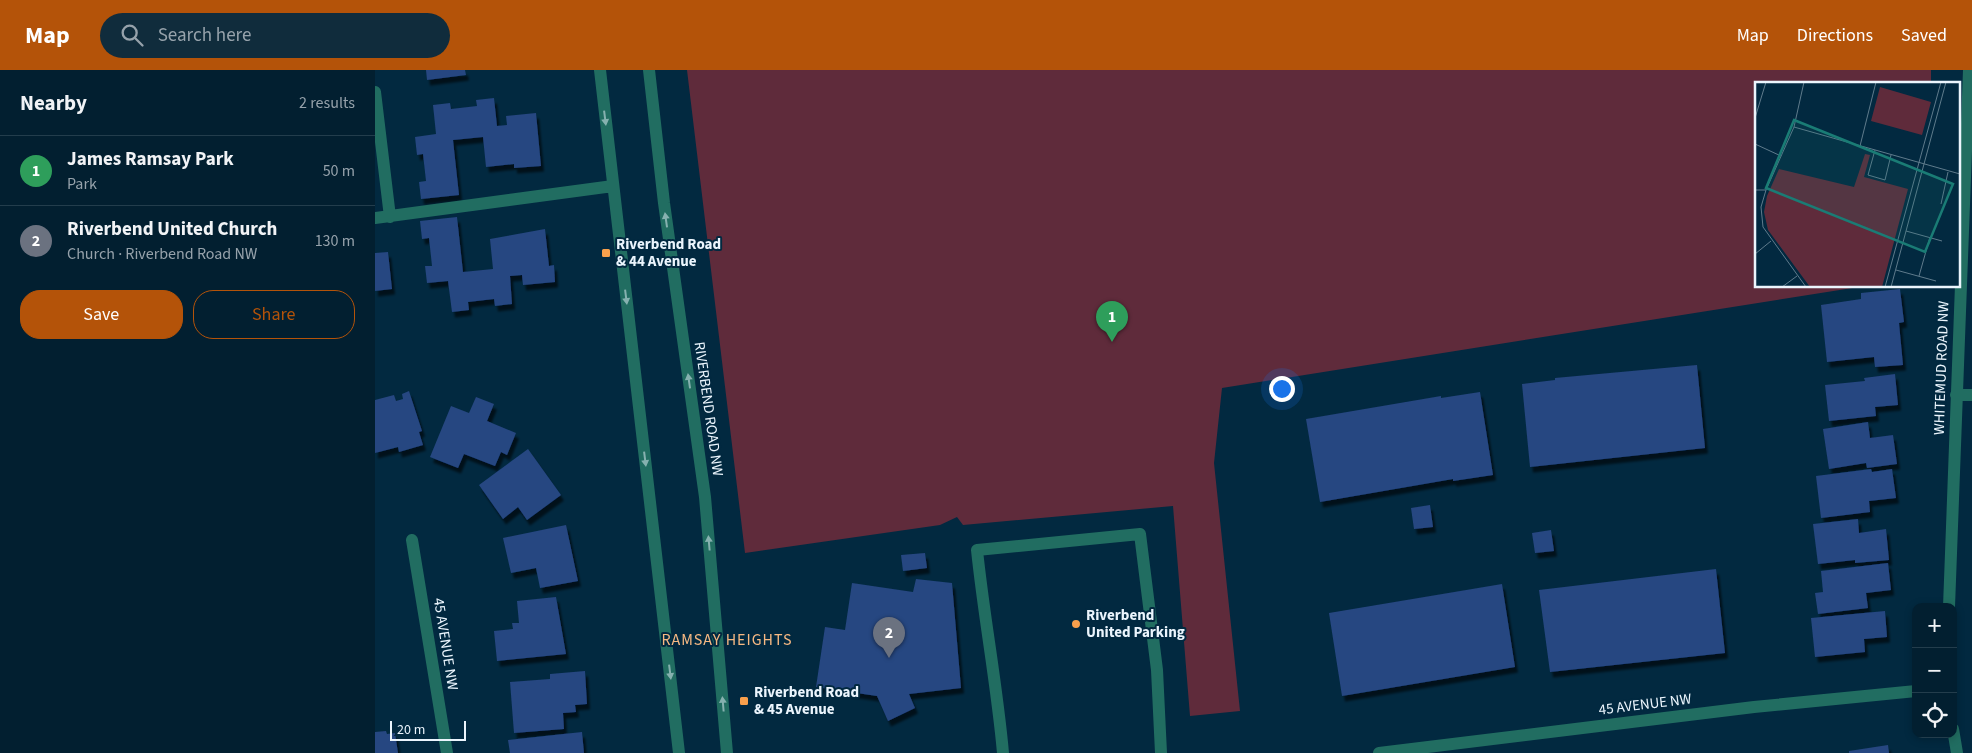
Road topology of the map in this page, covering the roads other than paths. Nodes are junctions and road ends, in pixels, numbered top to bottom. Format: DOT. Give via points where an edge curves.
graph roads {
  1 [pos="600,70"];
  2 [pos="649,70"];
  3 [pos="1969,70"];
  4 [pos="375,92"];
  5 [pos="613,186"];
  6 [pos="390,217"];
  7 [pos="375,218"];
  8 [pos="1956,395"];
  9 [pos="1972,395"];
  10 [pos="412,540"];
  11 [pos="1949,603"];
  12 [pos="1912,691"];
  13 [pos="1954,738"];
  14 [pos="447,753"];
  15 [pos="679,753"];
  16 [pos="727,753"];
  17 [pos="1003,753"];
  18 [pos="1161,753"];
  19 [pos="1379,753"];
  20 [pos="1957,753"];
  1 -- 5 [label="street, one-way"];
  16 -- 2 [label="street, RIVERBEND ROAD NW, one-way" via="705,498"];
  3 -- 8 [label="street, WHITEMUD ROAD NW"];
  4 -- 6 [label="street"];
  5 -- 6 [label="street"];
  5 -- 15 [label="street, one-way"];
  6 -- 7 [label="street"];
  8 -- 9 [label="street"];
  8 -- 11 [label="street, WHITEMUD ROAD NW"];
  10 -- 14 [label="street, 45 AVENUE NW"];
  12 -- 19 [label="street, 45 AVENUE NW" via="1744,708"];
  13 -- 20 [label="street"];
  17 -- 18 [label="street" via="977,550 1140,534 1157,670"];
}
